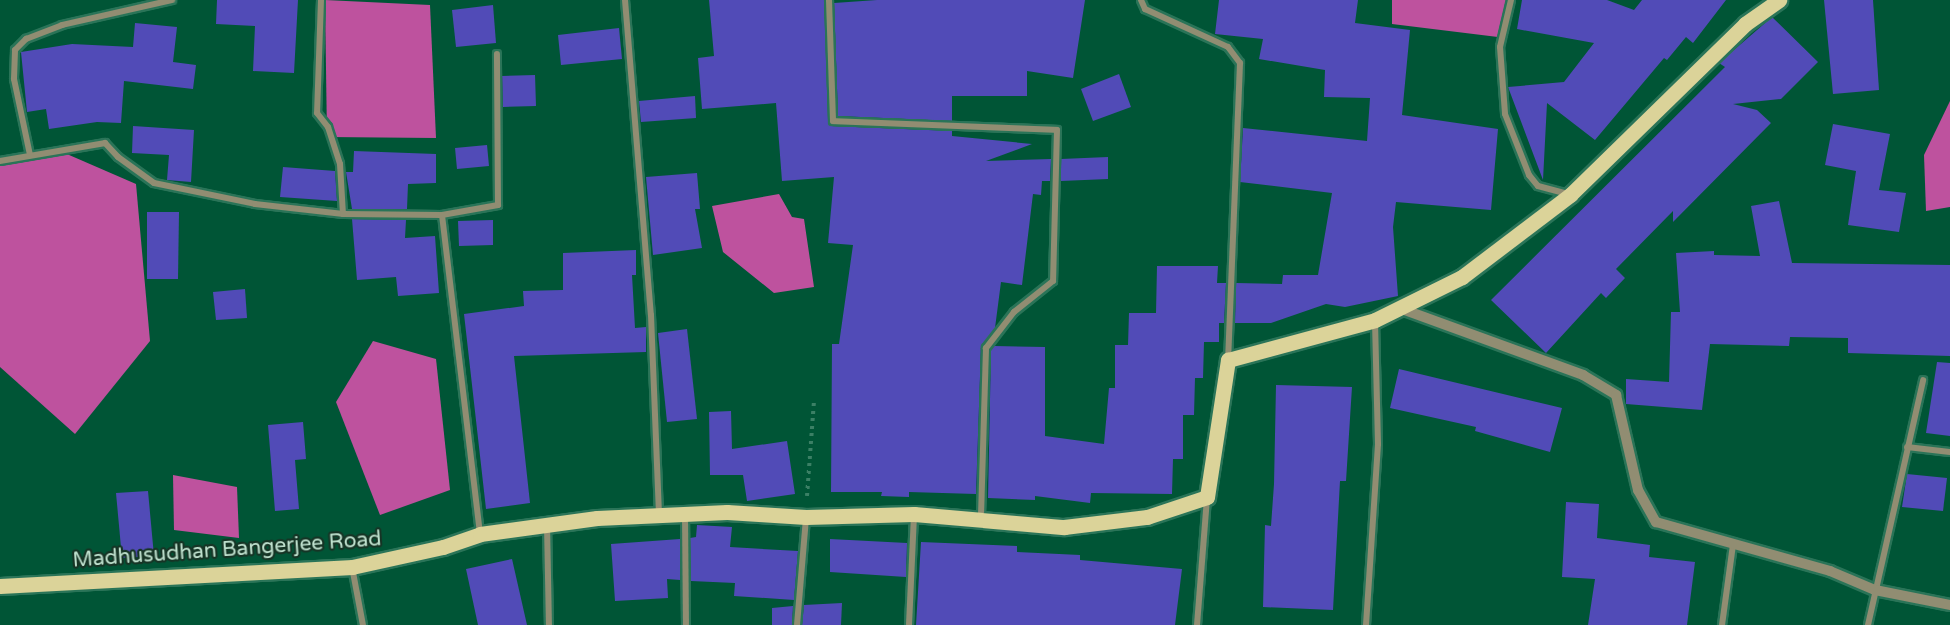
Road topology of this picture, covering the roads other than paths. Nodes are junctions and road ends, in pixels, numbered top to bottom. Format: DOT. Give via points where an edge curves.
graph roads {
  1 [pos="172,0"];
  2 [pos="321,0"];
  3 [pos="625,0"];
  4 [pos="829,0"];
  5 [pos="1141,0"];
  6 [pos="1511,0"];
  7 [pos="1779,0"];
  8 [pos="498,54"];
  9 [pos="30,155"];
  10 [pos="0,161"];
  11 [pos="1570,195"];
  12 [pos="343,214"];
  13 [pos="442,215"];
  14 [pos="1402,309"];
  15 [pos="1375,320"];
  16 [pos="1228,360"];
  17 [pos="1923,380"];
  18 [pos="1907,447"];
  19 [pos="1950,452"];
  20 [pos="1207,497"];
  21 [pos="685,514"];
  22 [pos="914,514"];
  23 [pos="659,515"];
  24 [pos="806,517"];
  25 [pos="981,520"];
  26 [pos="547,524"];
  27 [pos="480,534"];
  28 [pos="1733,545"];
  29 [pos="352,567"];
  30 [pos="0,586"];
  31 [pos="1875,590"];
  32 [pos="1950,605"];
  33 [pos="363,625"];
  34 [pos="549,625"];
  35 [pos="686,625"];
  36 [pos="797,625"];
  37 [pos="909,625"];
  38 [pos="1197,625"];
  39 [pos="1366,625"];
  40 [pos="1722,625"];
  41 [pos="1868,625"];
  1 -- 9 [label="street" via="62,25 26,39 15,50 14,79"];
  2 -- 12 [label="street" via="317,113 328,127 340,164"];
  3 -- 23 [label="street" via="651,315"];
  4 -- 25 [label="street" via="833,121 1057,130 1053,281 1014,312 986,348"];
  5 -- 16 [label="street" via="1145,9 1228,47 1240,63"];
  6 -- 11 [label="street" via="1500,47 1504,114 1529,175 1538,186"];
  7 -- 11 [label="main road" via="1746,24"];
  8 -- 13 [label="street" via="498,205"];
  9 -- 10 [label="street"];
  9 -- 12 [label="street" via="105,143 154,183 255,204"];
  11 -- 14 [label="main road" via="1479,265"];
  12 -- 13 [label="street"];
  13 -- 27 [label="street"];
  14 -- 15 [label="main road"];
  14 -- 28 [label="street" via="1583,375 1616,395 1638,490 1656,522"];
  15 -- 16 [label="main road"];
  15 -- 39 [label="street" via="1378,444"];
  16 -- 20 [label="main road"];
  17 -- 18 [label="street"];
  18 -- 19 [label="street"];
  18 -- 31 [label="street"];
  20 -- 25 [label="main road, Madhusudhan Bangerjee Road" via="1147,517 1101,526"];
  20 -- 38 [label="street"];
  21 -- 23 [label="main road, Madhusudhan Bangerjee Road"];
  21 -- 24 [label="main road, Madhusudhan Bangerjee Road"];
  21 -- 35 [label="street"];
  22 -- 24 [label="main road, Madhusudhan Bangerjee Road"];
  22 -- 25 [label="main road, Madhusudhan Bangerjee Road"];
  22 -- 37 [label="street"];
  23 -- 26 [label="main road, Madhusudhan Bangerjee Road"];
  24 -- 36 [label="street"];
  26 -- 27 [label="main road, Madhusudhan Bangerjee Road"];
  26 -- 34 [label="street"];
  27 -- 29 [label="main road, Madhusudhan Bangerjee Road" via="443,547"];
  28 -- 31 [label="street" via="1830,571"];
  28 -- 40 [label="street"];
  29 -- 30 [label="main road, Madhusudhan Bangerjee Road"];
  29 -- 33 [label="street"];
  31 -- 32 [label="street"];
  31 -- 41 [label="street"];
}
